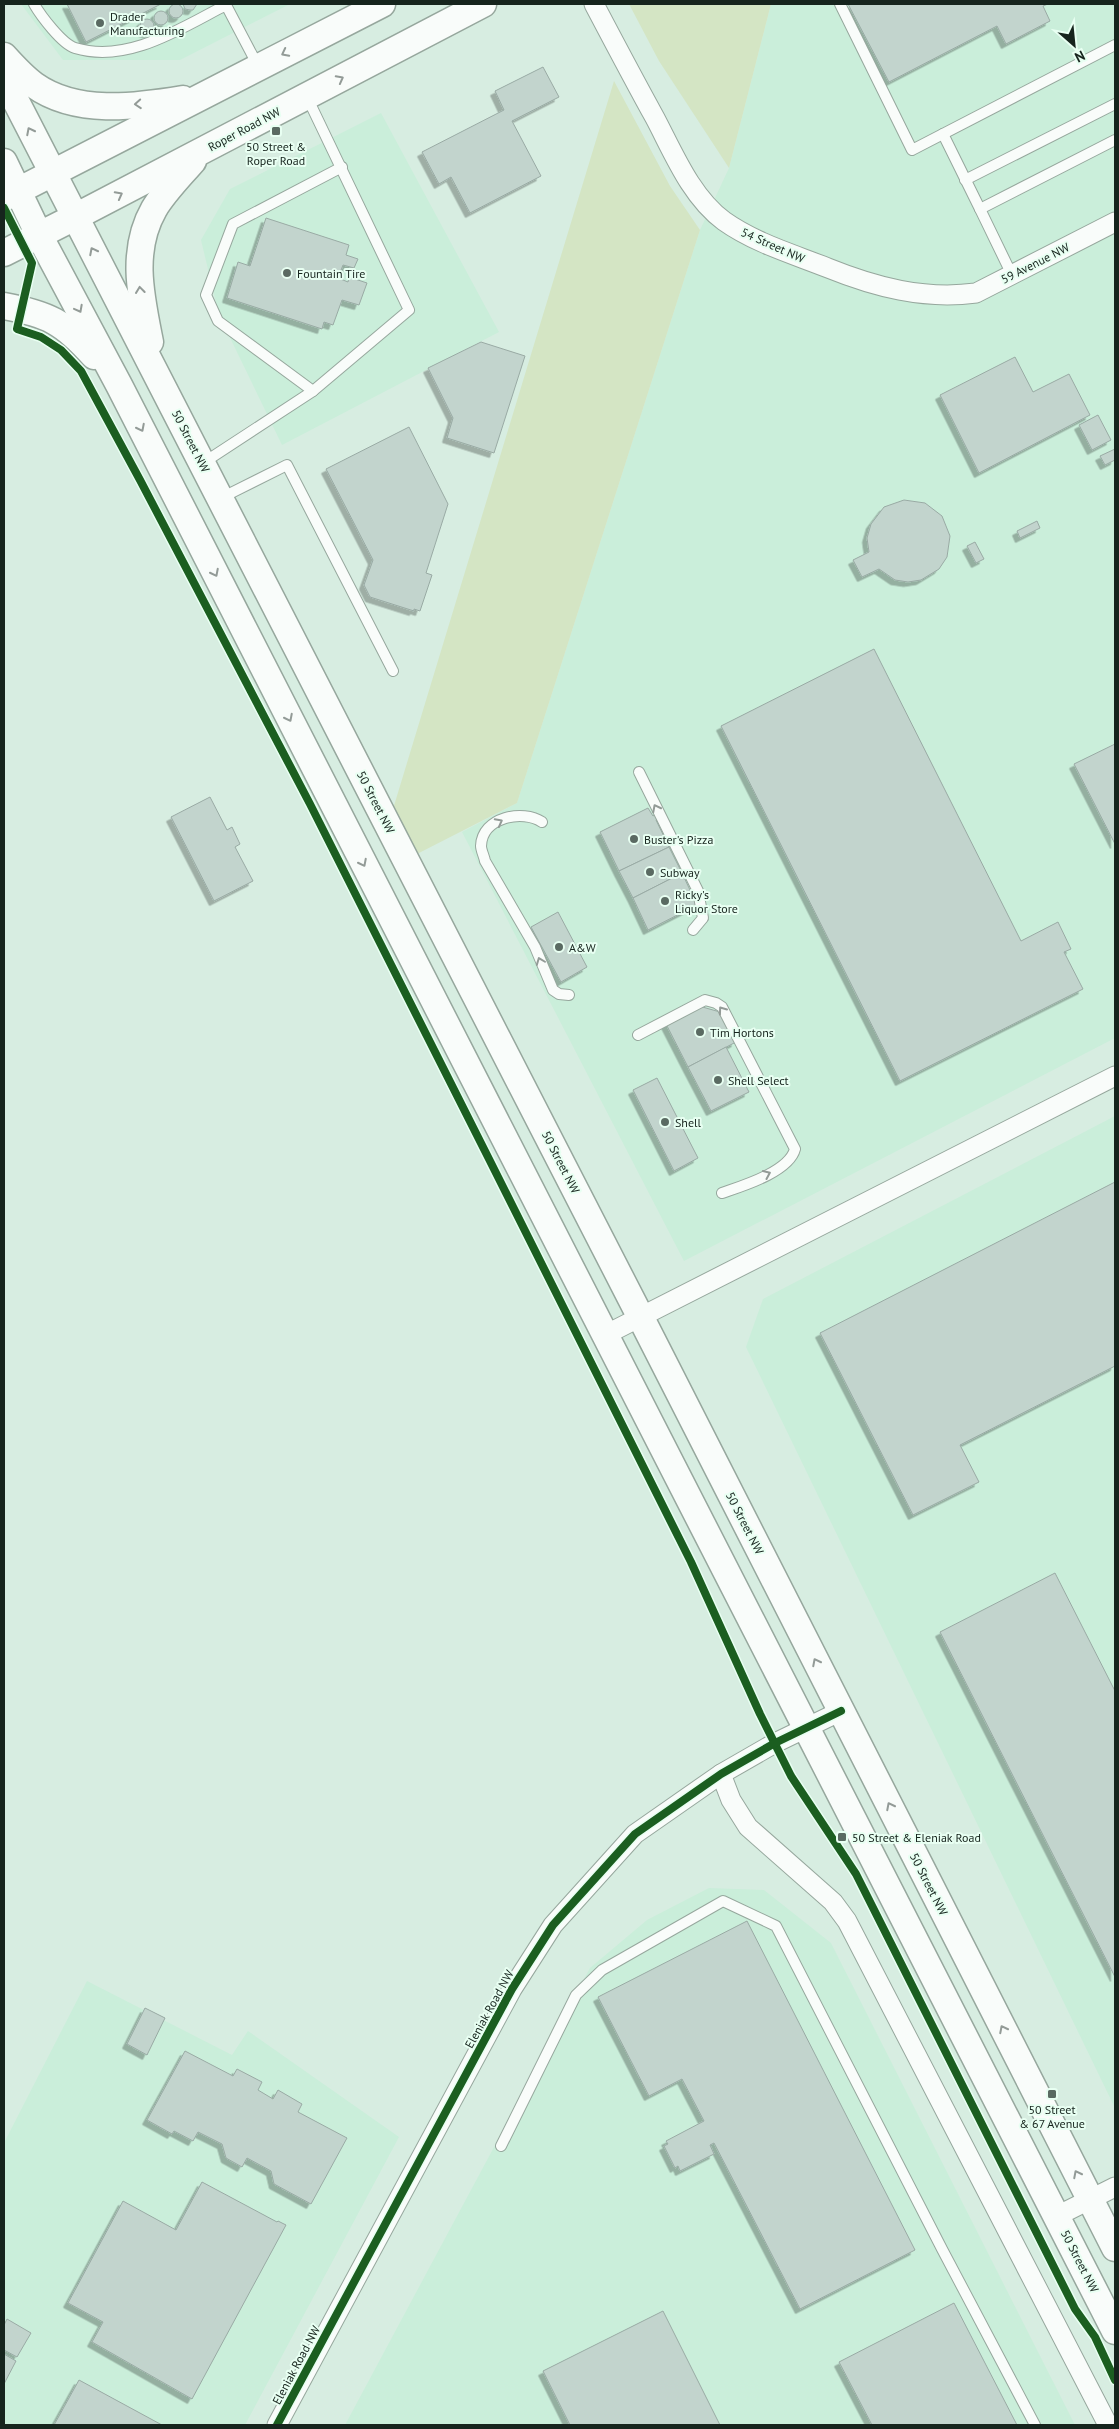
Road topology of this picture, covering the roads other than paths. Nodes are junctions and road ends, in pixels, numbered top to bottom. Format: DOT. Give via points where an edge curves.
graph roads {
  1 [pos="34,4"];
  2 [pos="382,4"];
  3 [pos="483,4"];
  4 [pos="594,4"];
  5 [pos="840,4"];
  6 [pos="1115,45"];
  7 [pos="4,56"];
  8 [pos="259,67"];
  9 [pos="4,78"];
  10 [pos="203,96"];
  11 [pos="307,96"];
  12 [pos="1115,104"];
  13 [pos="942,134"];
  14 [pos="1115,140"];
  15 [pos="201,151"];
  16 [pos="4,162"];
  17 [pos="342,167"];
  18 [pos="52,174"];
  19 [pos="965,180"];
  20 [pos="11,195"];
  21 [pos="980,209"];
  22 [pos="76,217"];
  23 [pos="1115,222"];
  24 [pos="39,235"];
  25 [pos="4,252"];
  26 [pos="1012,275"];
  27 [pos="953,296"];
  28 [pos="4,306"];
  29 [pos="156,372"];
  30 [pos="119,385"];
  31 [pos="313,391"];
  32 [pos="203,464"];
  33 [pos="220,498"];
  34 [pos="393,671"];
  35 [pos="639,772"];
  36 [pos="542,822"];
  37 [pos="694,930"];
  38 [pos="569,995"];
  39 [pos="638,1035"];
  40 [pos="1115,1076"];
  41 [pos="722,1193"];
  42 [pos="640,1316"];
  43 [pos="605,1335"];
  44 [pos="841,1711"];
  45 [pos="806,1728"];
  46 [pos="721,1774"];
  47 [pos="501,2146"];
  48 [pos="1115,2187"];
  49 [pos="1090,2199"];
  50 [pos="1057,2216"];
  51 [pos="1115,2248"];
  52 [pos="1115,2331"];
  53 [pos="277,2425"];
  54 [pos="1035,2425"];
  55 [pos="1108,2425"];
  1 -- 8 [label="lane" via="43,20 73,48 112,53 160,39 226,5"];
  2 -- 8 [label="main road, one-way"];
  11 -- 3 [label="main road, Roper Road NW, one-way"];
  4 -- 27 [label="street, 54 Street NW" via="697,192 723,220 754,238 880,286 914,294"];
  5 -- 13 [label="lane" via="912,150"];
  6 -- 13 [label="lane"];
  10 -- 7 [label="main road, one-way" via="123,105 80,103 48,94"];
  8 -- 10 [label="main road"];
  18 -- 9 [label="main road, 50 Street NW, one-way"];
  10 -- 18 [label="main road"];
  11 -- 15 [label="main road, Roper Road NW"];
  11 -- 17 [label="lane"];
  12 -- 19 [label="lane"];
  13 -- 19 [label="lane"];
  14 -- 21 [label="lane"];
  22 -- 15 [label="main road, Roper Road NW, one-way"];
  29 -- 15 [label="main road, one-way" via="138,271 143,234 159,202"];
  16 -- 20 [label="main road, 50 Street NW"];
  17 -- 31 [label="lane" via="409,310"];
  17 -- 31 [label="lane" via="233,224 206,295 218,321"];
  18 -- 20 [label="main road"];
  18 -- 22 [label="main road, 50 Street NW"];
  19 -- 21 [label="lane"];
  20 -- 24 [label="main road, 50 Street NW"];
  21 -- 26 [label="lane"];
  22 -- 24 [label="main road, Roper Road NW"];
  29 -- 22 [label="main road, 50 Street NW, one-way"];
  23 -- 26 [label="street, 59 Avenue NW"];
  24 -- 25 [label="main road, Roper Road NW"];
  24 -- 30 [label="main road, 50 Street NW, one-way"];
  26 -- 27 [label="street, 59 Avenue NW" via="976,293"];
  28 -- 30 [label="main road" via="55,319 79,339"];
  29 -- 32 [label="main road, 50 Street NW"];
  30 -- 43 [label="main road, 50 Street NW, one-way"];
  31 -- 32 [label="lane"];
  32 -- 33 [label="main road, 50 Street NW"];
  33 -- 34 [label="lane" via="287,465"];
  33 -- 42 [label="main road, 50 Street NW"];
  37 -- 35 [label="lane, one-way" via="703,918 698,891"];
  38 -- 36 [label="lane, one-way" via="559,994 548,982 535,947 485,861 481,847 484,833 507,818 531,816"];
  41 -- 39 [label="lane, one-way" via="775,1171 788,1162 795,1149 722,1007 704,1000"];
  40 -- 42 [label="street"];
  42 -- 43 [label="street"];
  44 -- 42 [label="main road, 50 Street NW, one-way"];
  43 -- 45 [label="main road, 50 Street NW"];
  44 -- 45 [label="street, Eleniak Road NW"];
  49 -- 44 [label="main road, 50 Street NW, one-way"];
  45 -- 46 [label="street, Eleniak Road NW"];
  45 -- 50 [label="main road, 50 Street NW"];
  46 -- 53 [label="street, Eleniak Road NW" via="635,1834 553,1925 512,1989"];
  46 -- 55 [label="street" via="731,1800 748,1827 833,1902 847,1921"];
  47 -- 54 [label="lane" via="576,1996 602,1970 723,1901 776,1926"];
  48 -- 49 [label="street"];
  49 -- 50 [label="street"];
  49 -- 51 [label="main road, 50 Street NW"];
  50 -- 52 [label="main road, 50 Street NW"];
}
